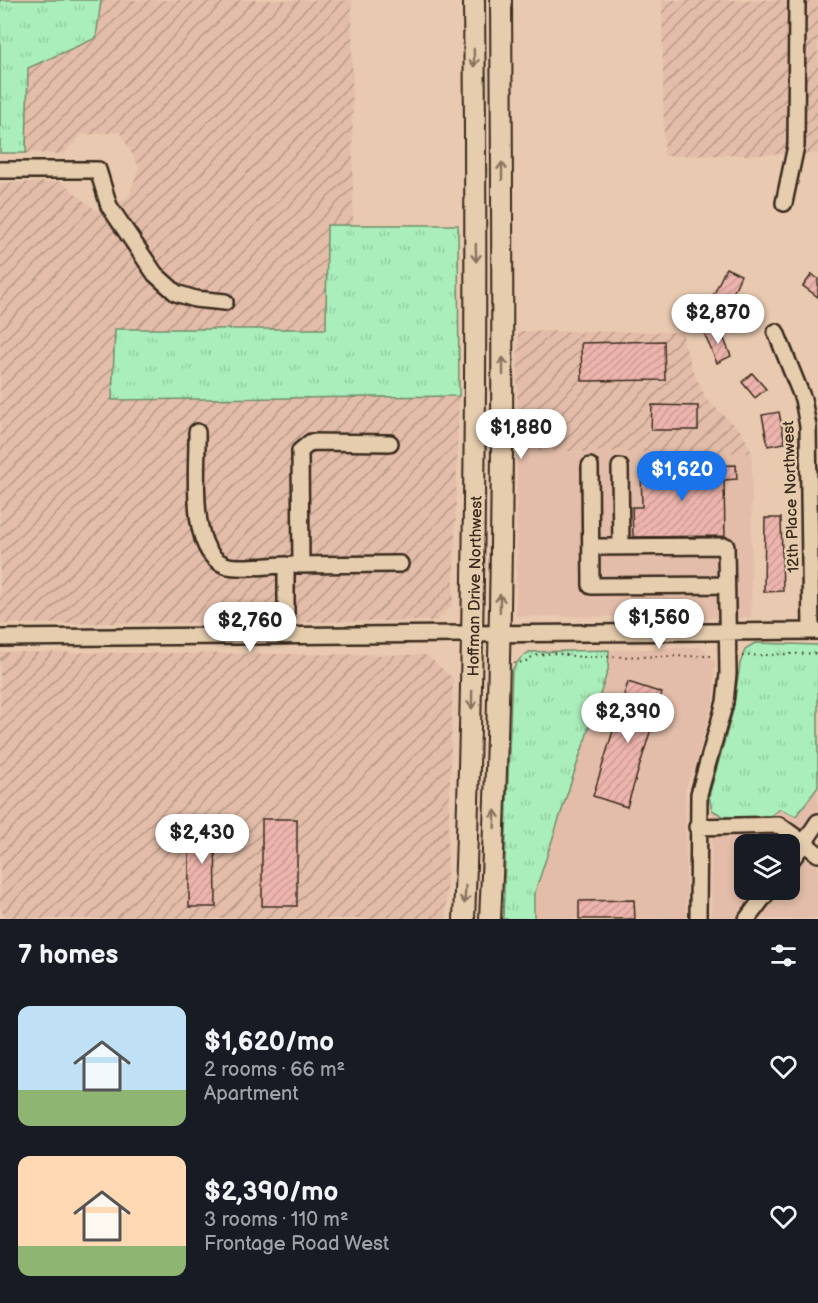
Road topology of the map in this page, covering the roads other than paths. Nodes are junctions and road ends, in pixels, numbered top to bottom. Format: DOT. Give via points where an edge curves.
graph roads {
  1 [pos="474,0"];
  2 [pos="501,0"];
  3 [pos="797,0"];
  4 [pos="0,170"];
  5 [pos="784,203"];
  6 [pos="225,302"];
  7 [pos="776,332"];
  8 [pos="197,432"];
  9 [pos="390,443"];
  10 [pos="590,466"];
  11 [pos="620,467"];
  12 [pos="591,547"];
  13 [pos="621,547"];
  14 [pos="400,564"];
  15 [pos="293,565"];
  16 [pos="726,585"];
  17 [pos="814,631"];
  18 [pos="727,632"];
  19 [pos="473,635"];
  20 [pos="500,635"];
  21 [pos="286,636"];
  22 [pos="0,638"];
  23 [pos="818,822"];
  24 [pos="697,826"];
  25 [pos="804,843"];
  26 [pos="800,848"];
  27 [pos="818,854"];
  28 [pos="761,900"];
  29 [pos="464,919"];
  30 [pos="490,919"];
  31 [pos="698,919"];
  32 [pos="747,919"];
  1 -- 19 [label="main road, Hoffman Drive Northwest, one-way" via="477,334"];
  20 -- 2 [label="main road, Hoffman Drive Northwest, one-way" via="504,373"];
  3 -- 5 [label="street" via="796,146"];
  4 -- 6 [label="street" via="98,170 109,206 155,274 176,292 195,299"];
  7 -- 17 [label="street, 12th Place Northwest" via="803,399 808,426"];
  8 -- 15 [label="street" via="199,528 207,552 226,566"];
  9 -- 15 [label="street" via="311,442 300,451"];
  10 -- 12 [label="street"];
  11 -- 13 [label="street"];
  12 -- 13 [label="street"];
  12 -- 16 [label="street" via="591,586"];
  13 -- 16 [label="street" via="726,546"];
  14 -- 15 [label="street"];
  15 -- 21 [label="street"];
  16 -- 18 [label="street"];
  17 -- 18 [label="street"];
  18 -- 20 [label="street"];
  18 -- 24 [label="street" via="725,702 702,780"];
  19 -- 20 [label="street"];
  19 -- 21 [label="street"];
  19 -- 29 [label="main road, Hoffman Drive Northwest, one-way"];
  30 -- 20 [label="main road, Hoffman Drive Northwest, one-way"];
  21 -- 22 [label="street"];
  23 -- 25 [label="street"];
  24 -- 25 [label="street" via="779,825"];
  24 -- 31 [label="street"];
  25 -- 26 [label="street"];
  25 -- 27 [label="street"];
  28 -- 32 [label="street"];
}
